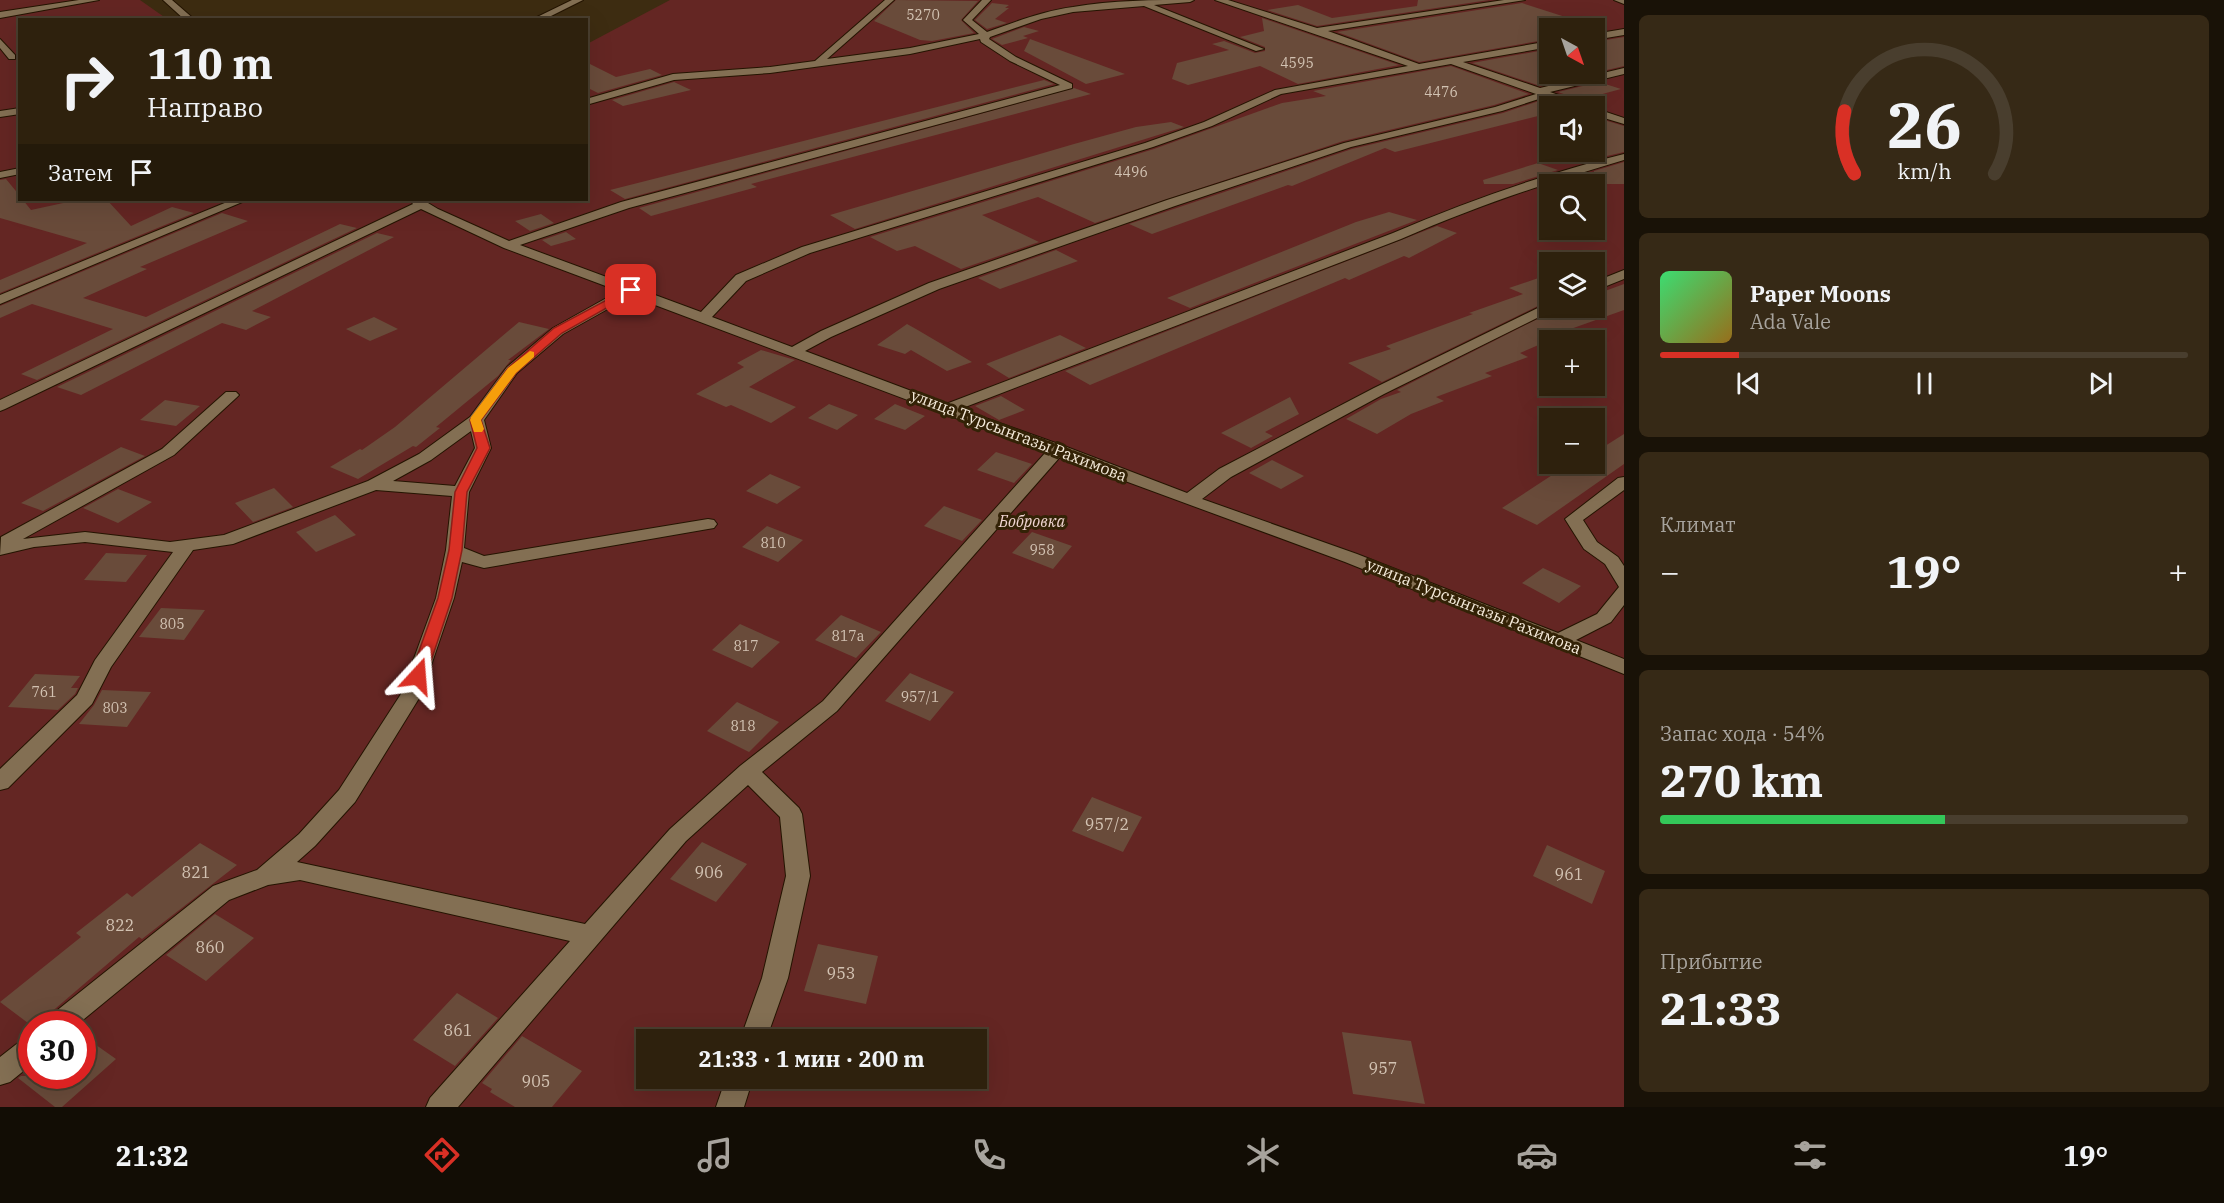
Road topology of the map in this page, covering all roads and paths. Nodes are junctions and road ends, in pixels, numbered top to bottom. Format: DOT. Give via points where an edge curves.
graph roads {
  1 [pos="95,0"];
  2 [pos="166,0"];
  3 [pos="579,0"];
  4 [pos="890,0"];
  5 [pos="987,0"];
  6 [pos="1190,0"];
  7 [pos="1219,0"];
  8 [pos="1521,0"];
  9 [pos="1618,0"];
  10 [pos="1624,2"];
  11 [pos="1143,4"];
  12 [pos="0,15"];
  13 [pos="188,18"];
  14 [pos="539,18"];
  15 [pos="1316,30"];
  16 [pos="1624,32"];
  17 [pos="986,35"];
  18 [pos="1605,35"];
  19 [pos="0,42"];
  20 [pos="1539,46"];
  21 [pos="1259,49"];
  22 [pos="12,57"];
  23 [pos="1449,61"];
  24 [pos="818,63"];
  25 [pos="1416,66"];
  26 [pos="1624,70"];
  27 [pos="1541,91"];
  28 [pos="1554,96"];
  29 [pos="588,101"];
  30 [pos="18,111"];
  31 [pos="0,114"];
  32 [pos="1605,115"];
  33 [pos="1624,121"];
  34 [pos="1624,157"];
  35 [pos="18,171"];
  36 [pos="0,175"];
  37 [pos="240,201"];
  38 [pos="419,202"];
  39 [pos="508,245"];
  40 [pos="1624,274"];
  41 [pos="1605,282"];
  42 [pos="631,290"];
  43 [pos="0,300"];
  44 [pos="1539,311"];
  45 [pos="704,317"];
  46 [pos="795,351"];
  47 [pos="231,395"];
  48 [pos="0,406"];
  49 [pos="948,408"];
  50 [pos="476,420"];
  51 [pos="1058,449"];
  52 [pos="1624,482"];
  53 [pos="374,485"];
  54 [pos="461,492"];
  55 [pos="1189,500"];
  56 [pos="708,524"];
  57 [pos="187,545"];
  58 [pos="0,547"];
  59 [pos="455,550"];
  60 [pos="1624,583"];
  61 [pos="1624,592"];
  62 [pos="1561,640"];
  63 [pos="1624,667"];
  64 [pos="748,772"];
  65 [pos="0,782"];
  66 [pos="266,876"];
  67 [pos="588,936"];
  68 [pos="75,1011"];
  69 [pos="757,1029"];
  70 [pos="18,1058"];
  71 [pos="0,1073"];
  72 [pos="736,1089"];
  73 [pos="440,1107"];
  74 [pos="730,1107"];
  1 -- 12 [label="street"];
  2 -- 13 [label="street"];
  3 -- 14 [label="street"];
  4 -- 24 [label="street"];
  5 -- 17 [label="street" via="967,20"];
  6 -- 11 [label="street"];
  7 -- 15 [label="street"];
  8 -- 15 [label="street"];
  9 -- 10 [label="street"];
  11 -- 17 [label="street" via="1073,9"];
  11 -- 21 [label="street"];
  15 -- 25 [label="street"];
  16 -- 18 [label="street"];
  17 -- 24 [label="street" via="910,51"];
  17 -- 39 [label="street" via="984,40 1013,59 1070,86 625,205"];
  19 -- 22 [label="street"];
  20 -- 23 [label="street"];
  23 -- 25 [label="street"];
  23 -- 27 [label="street"];
  24 -- 29 [label="street" via="673,77"];
  25 -- 45 [label="street" via="1278,92 1149,145 806,250 741,278"];
  26 -- 27 [label="street"];
  27 -- 28 [label="street"];
  27 -- 46 [label="street" via="1541,95 1498,109 1348,145 1058,242 934,286 826,333"];
  30 -- 31 [label="street"];
  32 -- 33 [label="street"];
  34 -- 49 [label="street" via="1520,187"];
  35 -- 36 [label="street"];
  37 -- 43 [label="street"];
  38 -- 39 [label="street, улица Турсынгазы Рахимова"];
  38 -- 48 [label="street"];
  39 -- 42 [label="street, улица Турсынгазы Рахимова"];
  40 -- 41 [label="street"];
  42 -- 45 [label="street, улица Турсынгазы Рахимова"];
  42 -- 50 [label="street" via="558,331 512,370"];
  44 -- 55 [label="street" via="1235,467"];
  45 -- 46 [label="street, улица Турсынгазы Рахимова"];
  46 -- 49 [label="street, улица Турсынгазы Рахимова"];
  47 -- 58 [label="street" via="168,452"];
  49 -- 51 [label="street, улица Турсынгазы Рахимова"];
  50 -- 53 [label="street" via="425,457"];
  50 -- 54 [label="street" via="483,448"];
  51 -- 55 [label="street, улица Турсынгазы Рахимова"];
  51 -- 64 [label="street" via="830,706"];
  52 -- 60 [label="street" via="1574,519 1590,545 1612,561"];
  53 -- 54 [label="street"];
  53 -- 57 [label="street" via="227,540"];
  54 -- 59 [label="street"];
  55 -- 62 [label="street, улица Турсынгазы Рахимова"];
  56 -- 59 [label="street" via="484,562"];
  57 -- 58 [label="street" via="170,547 85,537"];
  57 -- 65 [label="street" via="102,665 85,699"];
  59 -- 66 [label="street" via="445,598 411,695 347,796 307,840"];
  61 -- 62 [label="street" via="1604,618"];
  62 -- 63 [label="street, улица Турсынгазы Рахимова"];
  64 -- 67 [label="street" via="678,835"];
  64 -- 69 [label="street" via="791,814 798,876 775,978"];
  66 -- 67 [label="street" via="300,871"];
  66 -- 68 [label="street" via="221,893"];
  67 -- 73 [label="street"];
  70 -- 71 [label="street"];
  72 -- 74 [label="street"];
}
